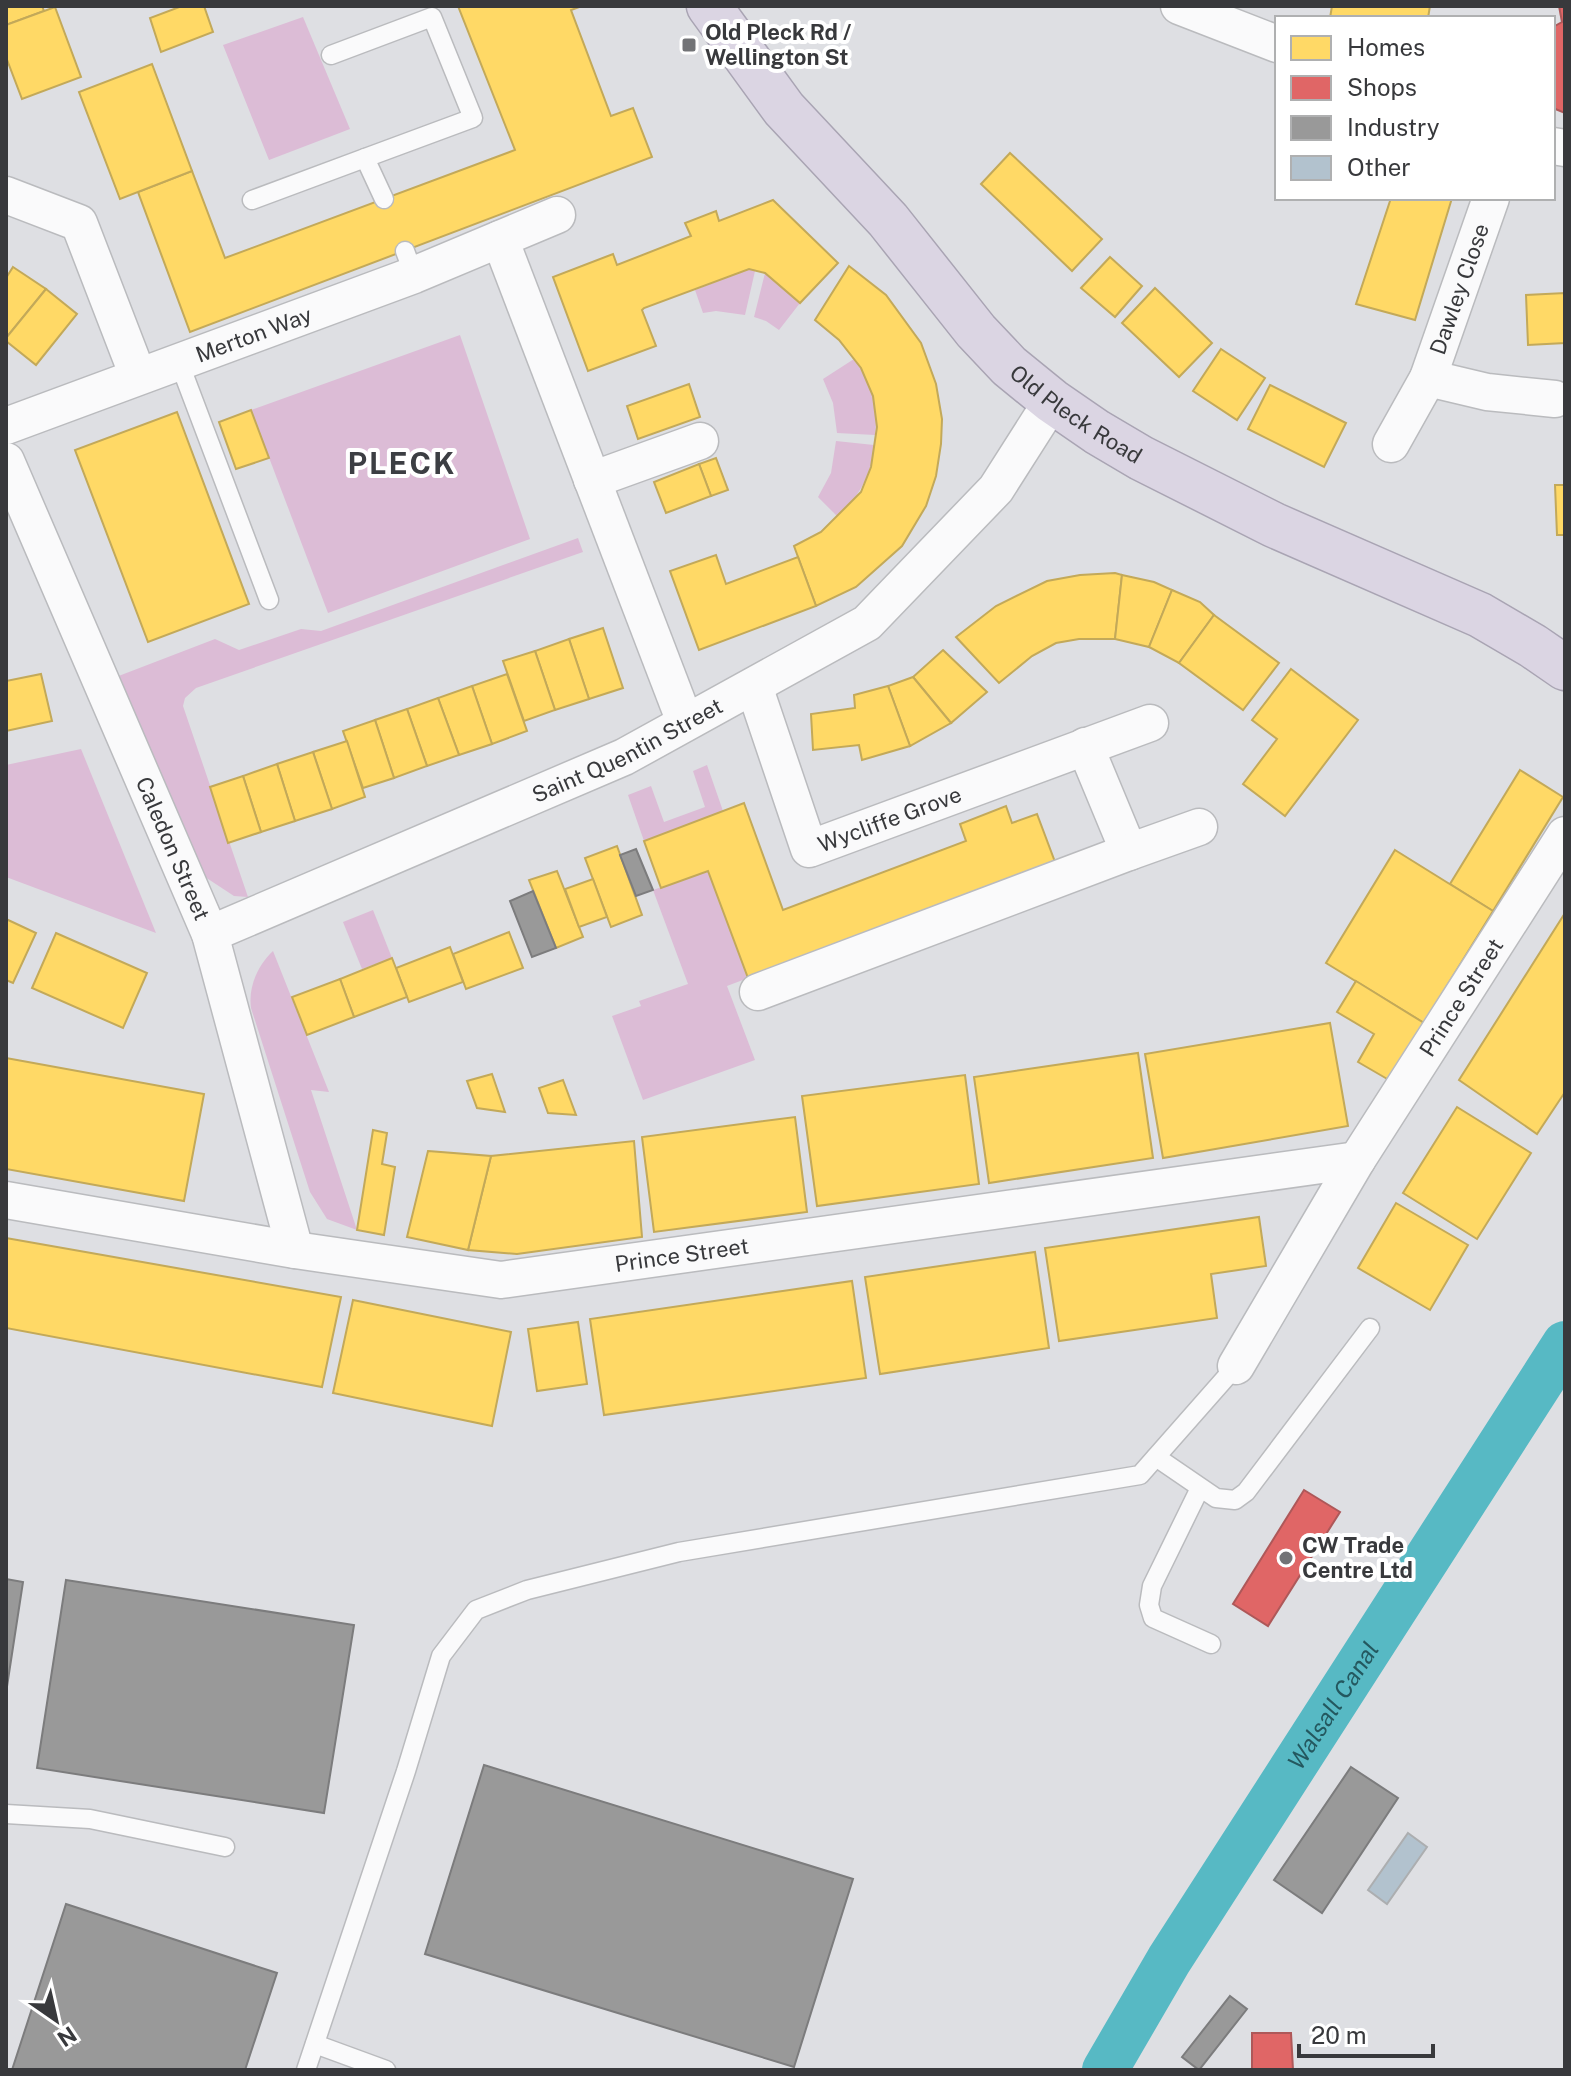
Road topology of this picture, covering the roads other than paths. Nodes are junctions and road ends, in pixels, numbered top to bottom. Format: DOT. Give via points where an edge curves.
graph roads {
  1 [pos="709,6"];
  2 [pos="1196,8"];
  3 [pos="1275,43"];
  4 [pos="331,55"];
  5 [pos="365,158"];
  6 [pos="6,195"];
  7 [pos="384,199"];
  8 [pos="252,200"];
  9 [pos="1490,200"];
  10 [pos="557,215"];
  11 [pos="500,239"];
  12 [pos="179,362"];
  13 [pos="138,376"];
  14 [pos="1428,378"];
  15 [pos="1555,399"];
  16 [pos="1052,401"];
  17 [pos="6,426"];
  18 [pos="700,441"];
  19 [pos="1391,444"];
  20 [pos="6,461"];
  21 [pos="592,480"];
  22 [pos="269,600"];
  23 [pos="1565,668"];
  24 [pos="754,686"];
  25 [pos="685,722"];
  26 [pos="1150,723"];
  27 [pos="1085,746"];
  28 [pos="1199,827"];
  29 [pos="1565,835"];
  30 [pos="1129,852"];
  31 [pos="210,934"];
  32 [pos="758,992"];
  33 [pos="1357,1160"];
  34 [pos="6,1200"];
  35 [pos="295,1250"];
  36 [pos="1370,1328"];
  37 [pos="1236,1366"];
  38 [pos="1156,1457"];
  39 [pos="1200,1488"];
  40 [pos="1211,1644"];
  41 [pos="6,1814"];
  42 [pos="225,1847"];
  43 [pos="315,2044"];
  44 [pos="306,2070"];
  45 [pos="386,2070"];
  1 -- 16 [label="highway, Old Pleck Road" via="784,109 888,220 976,331"];
  2 -- 3 [label="street"];
  4 -- 5 [label="lane" via="432,17 473,118"];
  5 -- 7 [label="lane"];
  5 -- 8 [label="lane"];
  6 -- 13 [label="street" via="79,223"];
  9 -- 14 [label="street, Dawley Close"];
  10 -- 11 [label="street, Merton Way"];
  11 -- 12 [label="street, Merton Way" via="409,263"];
  11 -- 21 [label="street"];
  12 -- 13 [label="street, Merton Way"];
  12 -- 22 [label="lane"];
  13 -- 17 [label="street, Merton Way"];
  14 -- 15 [label="street, Dawley Close" via="1487,392"];
  14 -- 19 [label="street, Dawley Close"];
  16 -- 23 [label="highway, Old Pleck Road" via="1141,458 1274,525 1480,615"];
  16 -- 24 [label="street, Saint Quentin Street" via="996,489 867,623"];
  18 -- 21 [label="street"];
  20 -- 31 [label="street, Caledon Street"];
  21 -- 25 [label="street"];
  24 -- 25 [label="street, Saint Quentin Street"];
  24 -- 27 [label="street, Wycliffe Grove" via="809,849"];
  25 -- 31 [label="street, Saint Quentin Street" via="624,757"];
  26 -- 27 [label="street, Wycliffe Grove"];
  27 -- 30 [label="street"];
  28 -- 30 [label="street"];
  29 -- 33 [label="street, Prince Street"];
  30 -- 32 [label="street"];
  31 -- 35 [label="street, Caledon Street"];
  33 -- 35 [label="street, Prince Street" via="501,1280"];
  33 -- 37 [label="street, Prince Street"];
  34 -- 35 [label="street, Prince Street"];
  36 -- 39 [label="lane" via="1246,1492 1235,1500 1216,1498"];
  37 -- 38 [label="lane"];
  38 -- 39 [label="lane"];
  38 -- 43 [label="lane" via="1140,1475 679,1552 527,1590 476,1610 441,1656"];
  39 -- 40 [label="lane" via="1152,1586 1149,1605 1153,1618"];
  41 -- 42 [label="lane" via="90,1819"];
  43 -- 44 [label="lane"];
  43 -- 45 [label="lane"];
}
